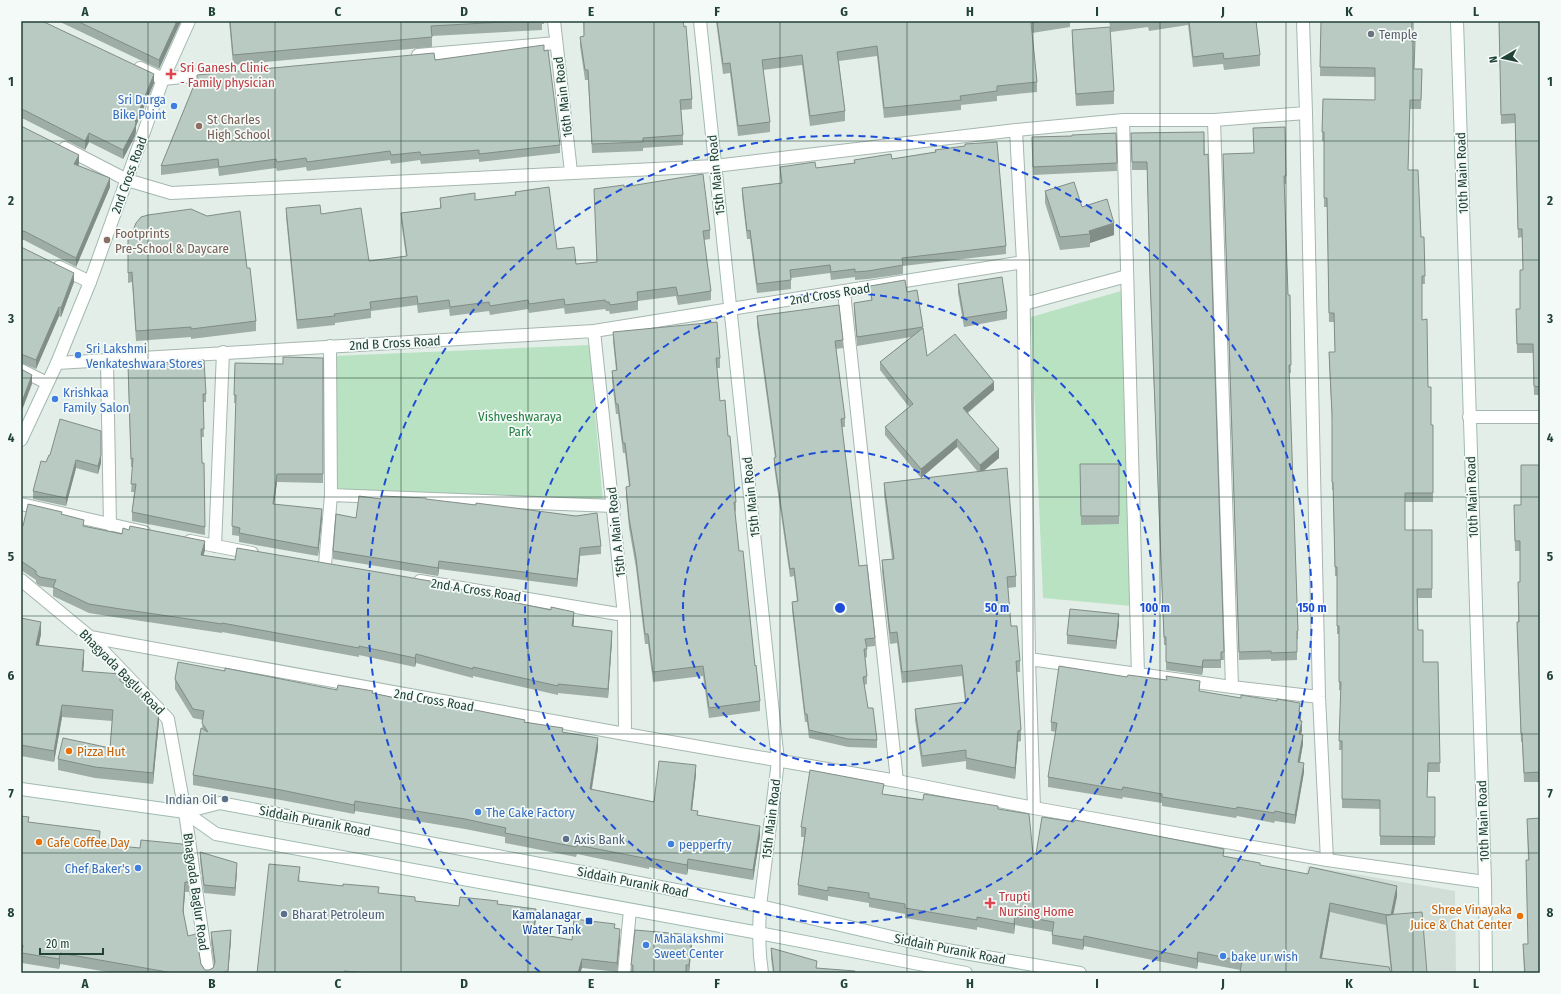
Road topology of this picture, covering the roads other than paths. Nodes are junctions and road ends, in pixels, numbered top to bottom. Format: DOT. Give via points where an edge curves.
graph roads {
  1 [pos="189,21"];
  2 [pos="554,21"];
  3 [pos="700,21"];
  4 [pos="1303,21"];
  5 [pos="1457,21"];
  6 [pos="556,43"];
  7 [pos="407,56"];
  8 [pos="127,62"];
  9 [pos="226,73"];
  10 [pos="163,79"];
  11 [pos="1306,113"];
  12 [pos="1123,120"];
  13 [pos="1214,120"];
  14 [pos="1016,130"];
  15 [pos="56,144"];
  16 [pos="715,166"];
  17 [pos="571,172"];
  18 [pos="127,180"];
  19 [pos="49,261"];
  20 [pos="1023,262"];
  21 [pos="1127,276"];
  22 [pos="90,282"];
  23 [pos="844,292"];
  24 [pos="1024,304"];
  25 [pos="731,309"];
  26 [pos="594,331"];
  27 [pos="330,346"];
  28 [pos="223,352"];
  29 [pos="107,360"];
  30 [pos="57,363"];
  31 [pos="21,370"];
  32 [pos="47,383"];
  33 [pos="1540,417"];
  34 [pos="1469,418"];
  35 [pos="21,440"];
  36 [pos="331,495"];
  37 [pos="21,504"];
  38 [pos="614,506"];
  39 [pos="110,525"];
  40 [pos="155,534"];
  41 [pos="177,538"];
  42 [pos="215,546"];
  43 [pos="262,554"];
  44 [pos="325,565"];
  45 [pos="412,579"];
  46 [pos="21,580"];
  47 [pos="624,614"];
  48 [pos="90,637"];
  49 [pos="1029,659"];
  50 [pos="1138,675"];
  51 [pos="1232,687"];
  52 [pos="1319,697"];
  53 [pos="625,734"];
  54 [pos="778,761"];
  55 [pos="897,781"];
  56 [pos="21,790"];
  57 [pos="1034,808"];
  58 [pos="185,812"];
  59 [pos="1327,860"];
  60 [pos="1485,882"];
  61 [pos="760,906"];
  62 [pos="630,910"];
  63 [pos="759,933"];
  64 [pos="208,973"];
  65 [pos="624,973"];
  66 [pos="762,973"];
  67 [pos="966,973"];
  68 [pos="1080,973"];
  69 [pos="1486,973"];
  1 -- 10 [label="street, 2nd Cross Road"];
  2 -- 6 [label="street, 16th Main Road"];
  3 -- 16 [label="street, 15th Main Road"];
  4 -- 11 [label="street"];
  5 -- 34 [label="street, 10th Main Road"];
  6 -- 7 [label="street"];
  6 -- 17 [label="street, 16th Main Road"];
  8 -- 10 [label="street"];
  9 -- 10 [label="street"];
  10 -- 18 [label="street, 2nd Cross Road"];
  11 -- 13 [label="street"];
  11 -- 52 [label="street"];
  12 -- 13 [label="street"];
  12 -- 14 [label="street"];
  12 -- 21 [label="street"];
  13 -- 51 [label="street"];
  14 -- 16 [label="street"];
  14 -- 20 [label="street"];
  15 -- 18 [label="street"];
  16 -- 17 [label="street"];
  16 -- 25 [label="street, 15th Main Road"];
  17 -- 18 [label="street" via="170,193"];
  18 -- 22 [label="street, 2nd Cross Road"];
  19 -- 22 [label="street"];
  20 -- 23 [label="street, 2nd Cross Road"];
  20 -- 24 [label="street"];
  21 -- 24 [label="street"];
  21 -- 50 [label="street"];
  22 -- 30 [label="street, 2nd Cross Road"];
  23 -- 25 [label="street, 2nd Cross Road"];
  23 -- 55 [label="street"];
  24 -- 49 [label="street"];
  25 -- 26 [label="street, 2nd B Cross Road"];
  25 -- 54 [label="street, 15th Main Road"];
  26 -- 27 [label="street, 2nd B Cross Road"];
  26 -- 38 [label="street, 15th A Main Road"];
  27 -- 28 [label="street, 2nd B Cross Road"];
  27 -- 36 [label="street"];
  28 -- 29 [label="street, 2nd B Cross Road"];
  28 -- 42 [label="street"];
  29 -- 30 [label="street, 2nd B Cross Road"];
  29 -- 39 [label="street"];
  30 -- 32 [label="street, 2nd Cross Road"];
  31 -- 32 [label="street"];
  32 -- 35 [label="street, 2nd Cross Road"];
  33 -- 34 [label="street"];
  34 -- 60 [label="street, 10th Main Road"];
  36 -- 38 [label="street"];
  36 -- 44 [label="street"];
  37 -- 39 [label="street"];
  38 -- 47 [label="street, 15th A Main Road"];
  39 -- 40 [label="street"];
  41 -- 42 [label="street"];
  42 -- 43 [label="street"];
  45 -- 47 [label="street, 2nd A Cross Road"];
  46 -- 48 [label="street, Bhagyada Baglu Road"];
  47 -- 53 [label="street, 15th A Main Road"];
  48 -- 53 [label="street, 2nd Cross Road"];
  48 -- 58 [label="street, Bhagyada Baglu Road" via="168,719"];
  49 -- 50 [label="street"];
  49 -- 57 [label="street"];
  50 -- 51 [label="street"];
  51 -- 52 [label="street"];
  52 -- 59 [label="street"];
  53 -- 54 [label="street, 2nd Cross Road"];
  54 -- 55 [label="street, 2nd Cross Road"];
  54 -- 61 [label="street, 15th Main Road"];
  55 -- 57 [label="street, 2nd Cross Road"];
  56 -- 58 [label="street, Siddaih Puranik Road"];
  57 -- 59 [label="street, 2nd Cross Road"];
  58 -- 61 [label="street, Siddaih Puranik Road" via="220,803"];
  58 -- 62 [label="street, Siddaih Puranik Road" via="216,834"];
  58 -- 64 [label="street, Bhagyada Baglur Road"];
  59 -- 60 [label="street, 2nd Cross Road"];
  60 -- 69 [label="street, 10th Main Road"];
  61 -- 63 [label="street, 15th Main Road"];
  61 -- 68 [label="street, Siddaih Puranik Road" via="947,950"];
  62 -- 63 [label="street, Siddaih Puranik Road"];
  62 -- 65 [label="street"];
  63 -- 66 [label="street, 15th Main Road"];
  63 -- 67 [label="street, Siddaih Puranik Road"];
}
